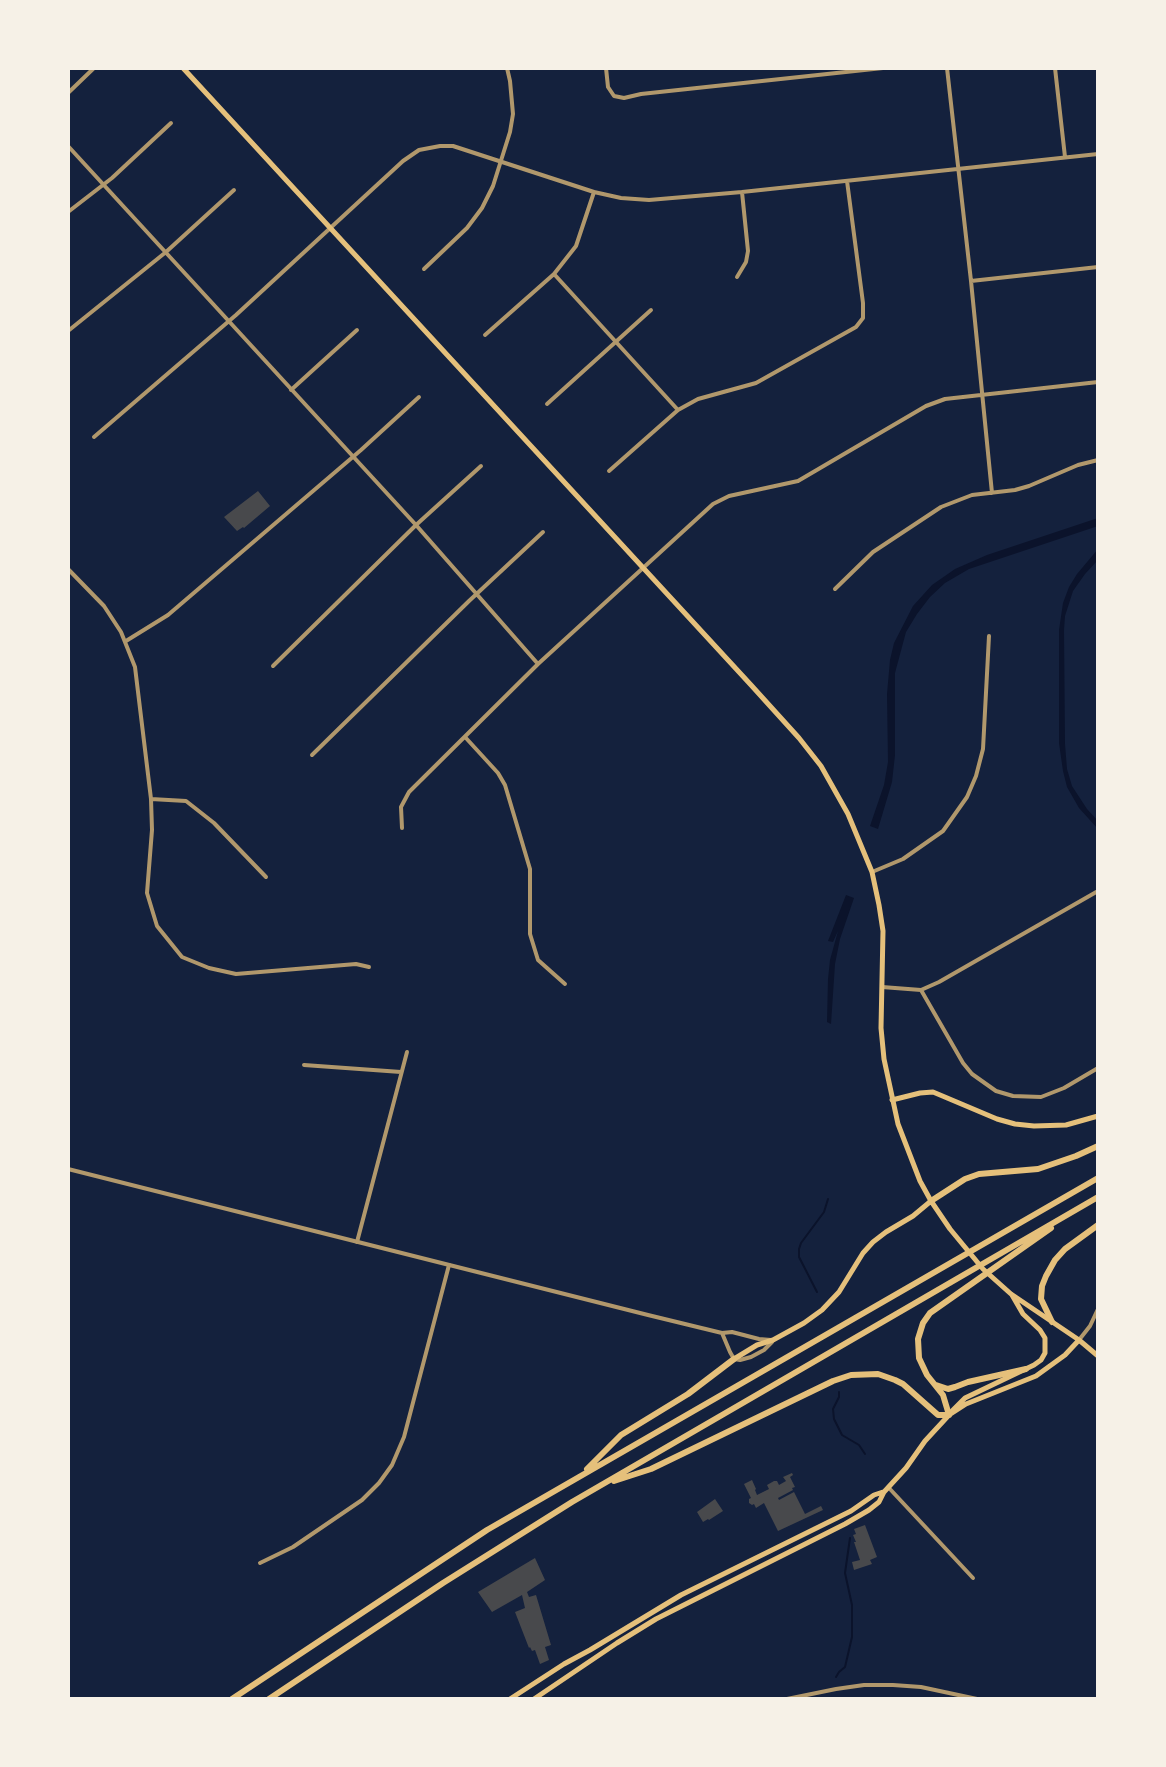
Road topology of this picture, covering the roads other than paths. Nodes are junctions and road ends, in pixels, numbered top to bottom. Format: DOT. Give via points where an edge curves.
graph roads {
  1 [pos="94,68"];
  2 [pos="183,68"];
  3 [pos="507,68"];
  4 [pos="606,68"];
  5 [pos="883,68"];
  6 [pos="947,68"];
  7 [pos="1055,68"];
  8 [pos="68,93"];
  9 [pos="171,123"];
  10 [pos="68,146"];
  11 [pos="1098,154"];
  12 [pos="1065,157"];
  13 [pos="501,161"];
  14 [pos="958,169"];
  15 [pos="847,181"];
  16 [pos="104,185"];
  17 [pos="234,190"];
  18 [pos="594,192"];
  19 [pos="742,192"];
  20 [pos="68,212"];
  21 [pos="330,228"];
  22 [pos="166,252"];
  23 [pos="1098,267"];
  24 [pos="424,269"];
  25 [pos="554,274"];
  26 [pos="737,277"];
  27 [pos="971,281"];
  28 [pos="651,310"];
  29 [pos="229,321"];
  30 [pos="357,330"];
  31 [pos="68,331"];
  32 [pos="485,335"];
  33 [pos="617,342"];
  34 [pos="1098,382"];
  35 [pos="291,390"];
  36 [pos="983,394"];
  37 [pos="419,397"];
  38 [pos="547,404"];
  39 [pos="678,410"];
  40 [pos="94,437"];
  41 [pos="352,457"];
  42 [pos="1098,460"];
  43 [pos="481,466"];
  44 [pos="609,471"];
  45 [pos="992,493"];
  46 [pos="416,525"];
  47 [pos="543,532"];
  48 [pos="642,568"];
  49 [pos="68,569"];
  50 [pos="835,589"];
  51 [pos="476,594"];
  52 [pos="989,636"];
  53 [pos="126,642"];
  54 [pos="538,664"];
  55 [pos="273,666"];
  56 [pos="465,737"];
  57 [pos="312,755"];
  58 [pos="151,799"];
  59 [pos="402,828"];
  60 [pos="872,872"];
  61 [pos="266,877"];
  62 [pos="1098,891"];
  63 [pos="369,967"];
  64 [pos="565,984"];
  65 [pos="882,987"];
  66 [pos="921,990"];
  67 [pos="407,1052"];
  68 [pos="304,1065"];
  69 [pos="1098,1068"];
  70 [pos="401,1072"];
  71 [pos="892,1100"];
  72 [pos="1098,1116"];
  73 [pos="1098,1146"];
  74 [pos="68,1169"];
  75 [pos="1098,1178"];
  76 [pos="1098,1197"];
  77 [pos="931,1201"];
  78 [pos="1076,1209"];
  79 [pos="1098,1225"];
  80 [pos="357,1242"];
  81 [pos="449,1265"];
  82 [pos="1011,1294"];
  83 [pos="1098,1309"];
  84 [pos="1052,1322"];
  85 [pos="722,1333"];
  86 [pos="773,1340"];
  87 [pos="1079,1340"];
  88 [pos="1098,1356"];
  89 [pos="734,1359"];
  90 [pos="1026,1369"];
  91 [pos="936,1385"];
  92 [pos="949,1415"];
  93 [pos="582,1475"];
  94 [pos="604,1484"];
  95 [pos="886,1490"];
  96 [pos="260,1563"];
  97 [pos="973,1578"];
  98 [pos="232,1699"];
  99 [pos="269,1699"];
  100 [pos="510,1699"];
  101 [pos="534,1699"];
  102 [pos="787,1699"];
  103 [pos="977,1699"];
  1 -- 8 [label="street"];
  2 -- 21 [label="main road"];
  3 -- 13 [label="street" via="513,114"];
  4 -- 5 [label="street" via="608,87 614,96 624,98"];
  6 -- 14 [label="street"];
  7 -- 12 [label="street"];
  9 -- 16 [label="street"];
  10 -- 16 [label="street"];
  11 -- 12 [label="street"];
  12 -- 14 [label="street"];
  13 -- 18 [label="street"];
  13 -- 21 [label="street" via="453,146 419,150"];
  13 -- 24 [label="street" via="482,208"];
  14 -- 15 [label="street"];
  14 -- 27 [label="street"];
  15 -- 19 [label="street"];
  15 -- 39 [label="street" via="863,318 856,327 756,383"];
  16 -- 20 [label="street"];
  16 -- 22 [label="street"];
  17 -- 22 [label="street"];
  18 -- 19 [label="street" via="649,200"];
  18 -- 25 [label="street" via="576,246"];
  19 -- 26 [label="street" via="748,251"];
  21 -- 29 [label="street"];
  21 -- 48 [label="main road"];
  22 -- 29 [label="street"];
  22 -- 31 [label="street"];
  23 -- 27 [label="street"];
  25 -- 32 [label="street"];
  25 -- 33 [label="street"];
  27 -- 36 [label="street"];
  28 -- 33 [label="street"];
  29 -- 35 [label="street"];
  29 -- 40 [label="street"];
  30 -- 35 [label="street"];
  33 -- 38 [label="street"];
  33 -- 39 [label="street"];
  34 -- 36 [label="street"];
  35 -- 41 [label="street"];
  36 -- 45 [label="street"];
  36 -- 48 [label="street" via="926,406 798,481 713,504"];
  37 -- 41 [label="street"];
  39 -- 44 [label="street"];
  41 -- 46 [label="street"];
  41 -- 53 [label="street" via="168,615"];
  42 -- 45 [label="street" via="1029,486"];
  43 -- 46 [label="street"];
  45 -- 50 [label="street" via="941,507 873,552"];
  46 -- 51 [label="street"];
  46 -- 55 [label="street"];
  47 -- 51 [label="street"];
  48 -- 54 [label="street"];
  48 -- 60 [label="main road" via="811,753 848,814"];
  49 -- 53 [label="street" via="104,606"];
  51 -- 54 [label="street"];
  51 -- 57 [label="street"];
  52 -- 60 [label="street" via="983,749 967,797 943,831 903,859"];
  53 -- 58 [label="street" via="138,679"];
  54 -- 56 [label="street"];
  56 -- 59 [label="street" via="403,800"];
  56 -- 64 [label="street" via="505,785 530,869 530,934 538,960"];
  58 -- 61 [label="street" via="186,801"];
  58 -- 63 [label="street" via="147,893 157,926 182,957 236,974"];
  60 -- 65 [label="main road" via="883,931"];
  62 -- 66 [label="street"];
  65 -- 66 [label="street"];
  65 -- 71 [label="main road" via="881,1028"];
  66 -- 69 [label="street" via="963,1063 996,1091 1041,1097"];
  67 -- 70 [label="street"];
  68 -- 70 [label="street"];
  70 -- 80 [label="street"];
  71 -- 72 [label="main road" via="933,1092 997,1119 1034,1126"];
  71 -- 77 [label="main road" via="907,1151"];
  73 -- 77 [label="highway" via="1038,1169 979,1174"];
  74 -- 80 [label="street"];
  75 -- 93 [label="highway"];
  76 -- 78 [label="highway"];
  77 -- 82 [label="main road" via="983,1269"];
  77 -- 86 [label="main road" via="873,1242 822,1310"];
  78 -- 91 [label="highway" via="930,1313 918,1339 919,1358"];
  78 -- 94 [label="highway"];
  79 -- 84 [label="highway" via="1065,1249 1046,1276 1041,1299"];
  80 -- 81 [label="street"];
  81 -- 85 [label="street"];
  81 -- 96 [label="street" via="392,1465 362,1500"];
  82 -- 84 [label="main road"];
  82 -- 90 [label="main road" via="1046,1346 1041,1360"];
  83 -- 87 [label="street"];
  84 -- 87 [label="main road"];
  85 -- 86 [label="street"];
  85 -- 89 [label="street"];
  86 -- 89 [label="main road"];
  87 -- 88 [label="main road"];
  87 -- 92 [label="main road" via="1036,1376"];
  89 -- 93 [label="highway" via="621,1435"];
  90 -- 91 [label="highway" via="948,1389"];
  90 -- 92 [label="main road" via="965,1398"];
  91 -- 92 [label="highway"];
  92 -- 94 [label="highway" via="938,1415 895,1380 878,1374 851,1375 651,1469"];
  92 -- 95 [label="main road"];
  93 -- 98 [label="highway" via="487,1530"];
  94 -- 99 [label="highway"];
  95 -- 97 [label="street"];
  95 -- 100 [label="main road" via="651,1612"];
  95 -- 101 [label="main road" via="879,1502 845,1524 656,1619"];
  102 -- 103 [label="street" via="864,1685 921,1687"];
}
